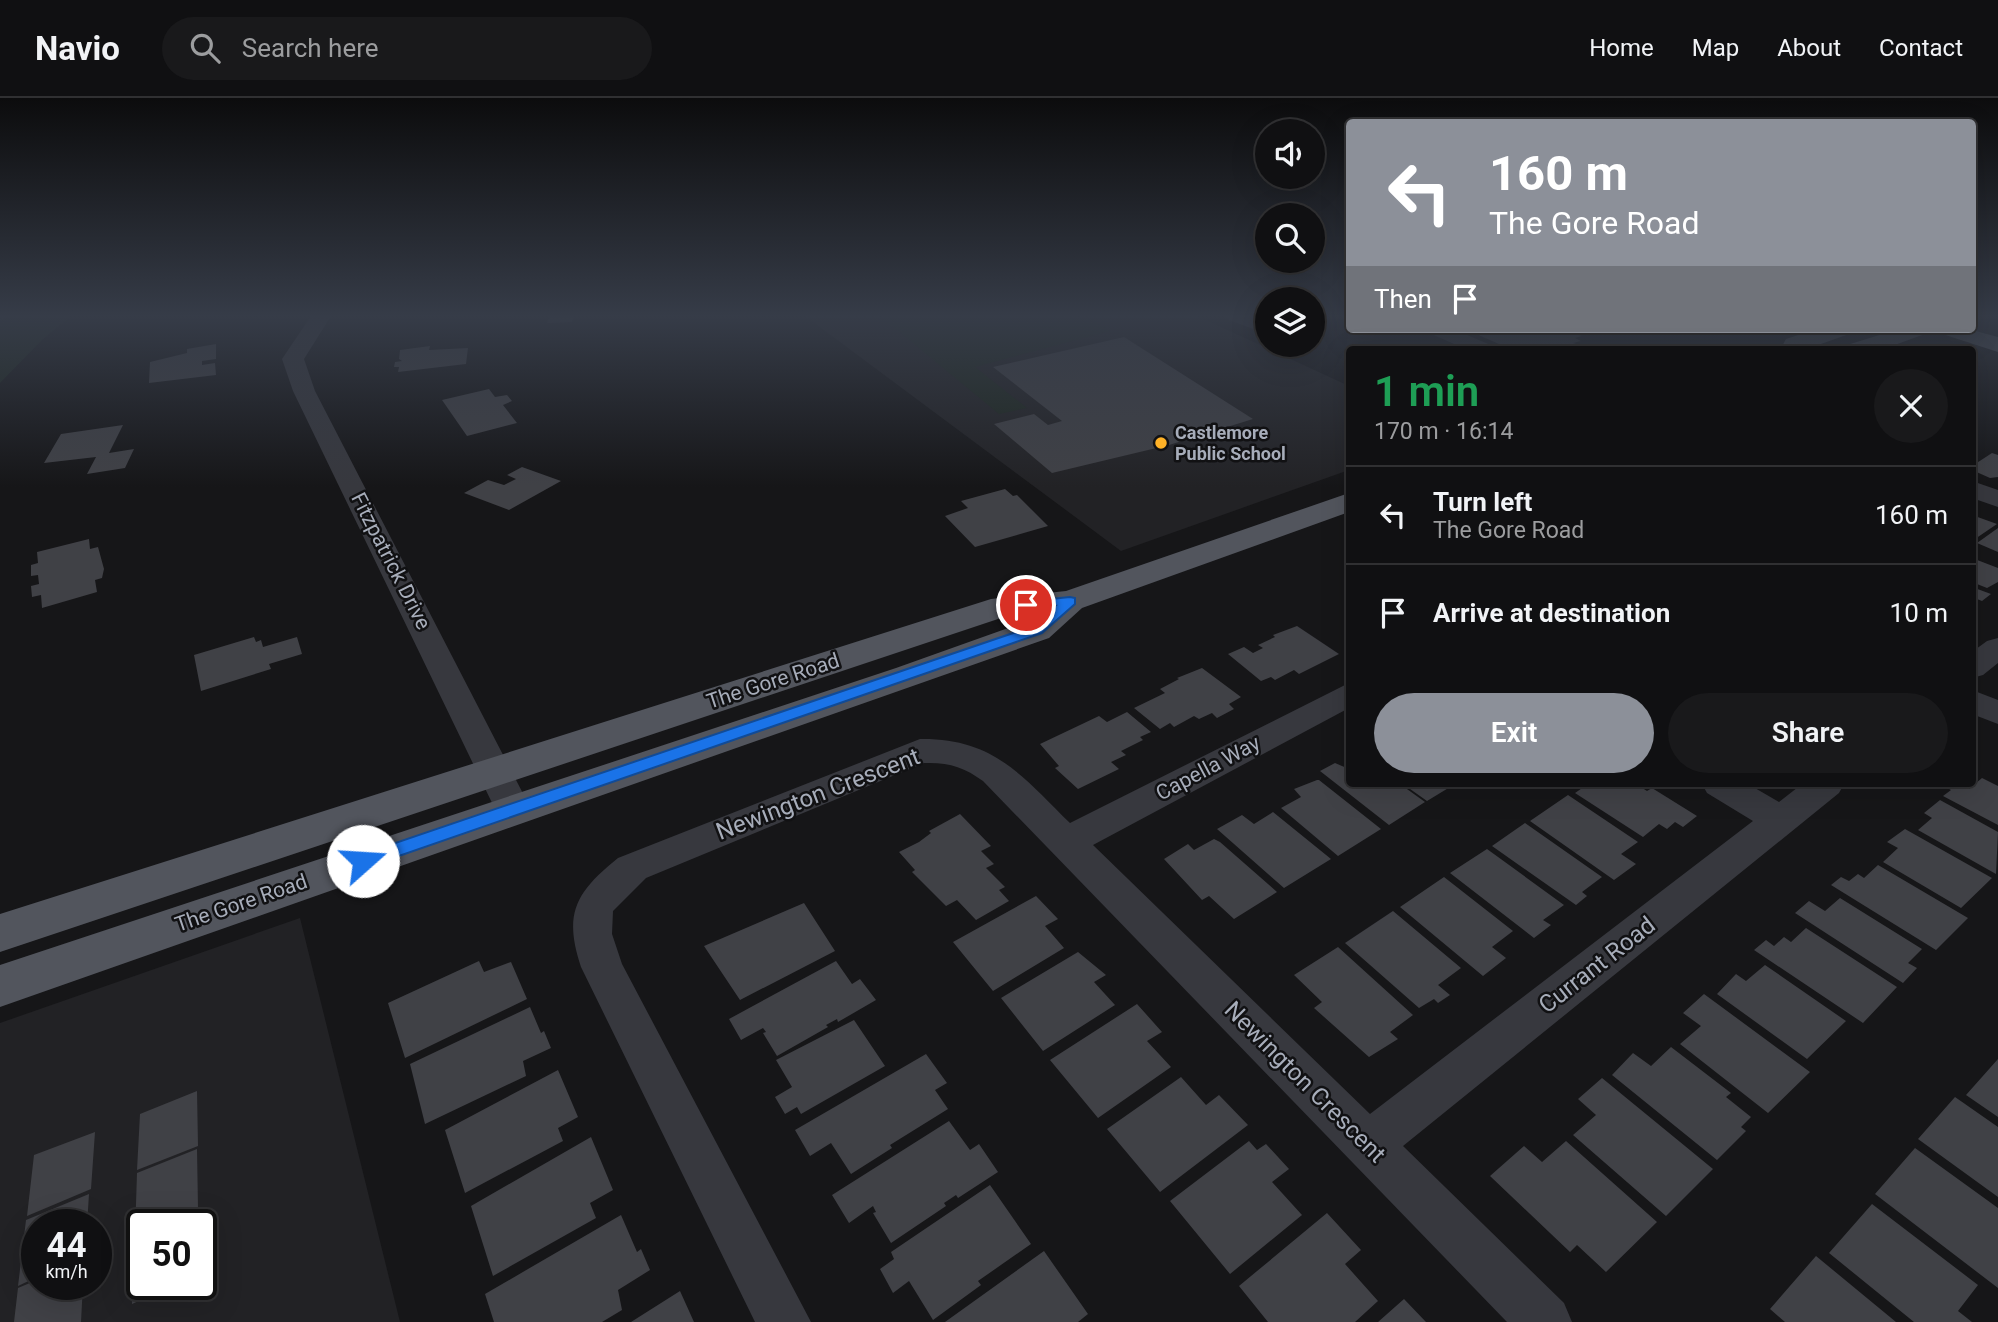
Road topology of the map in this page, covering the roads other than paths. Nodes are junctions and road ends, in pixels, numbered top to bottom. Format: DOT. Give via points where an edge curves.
graph roads {
  1 [pos="298,373"];
  2 [pos="1976,491"];
  3 [pos="1998,499"];
  4 [pos="1346,503"];
  5 [pos="1998,648"];
  6 [pos="1976,665"];
  7 [pos="1346,696"];
  8 [pos="1976,703"];
  9 [pos="1998,713"];
  10 [pos="1725,787"];
  11 [pos="1822,787"];
  12 [pos="504,789"];
  13 [pos="1781,820"];
  14 [pos="1067,842"];
  15 [pos="0,933"];
  16 [pos="0,986"];
  17 [pos="1368,1145"];
  18 [pos="784,1322"];
  19 [pos="1545,1322"];
  1 -- 12 [label="street, Fitzpatrick Drive"];
  2 -- 3 [label="street"];
  4 -- 12 [label="main road, The Gore Road" via="1070,601 1037,630"];
  5 -- 6 [label="street"];
  7 -- 14 [label="street, Capella Way"];
  8 -- 9 [label="street"];
  10 -- 13 [label="street"];
  11 -- 13 [label="street, Currant Road"];
  12 -- 15 [label="main road, The Gore Road"];
  12 -- 16 [label="main road, The Gore Road"];
  13 -- 17 [label="street, Currant Road"];
  14 -- 17 [label="street, Newington Crescent"];
  14 -- 18 [label="street, Newington Crescent" via="981,760 951,750 920,751 632,868 600,895 589,921 602,967"];
  17 -- 19 [label="street, Newington Crescent"];
}
